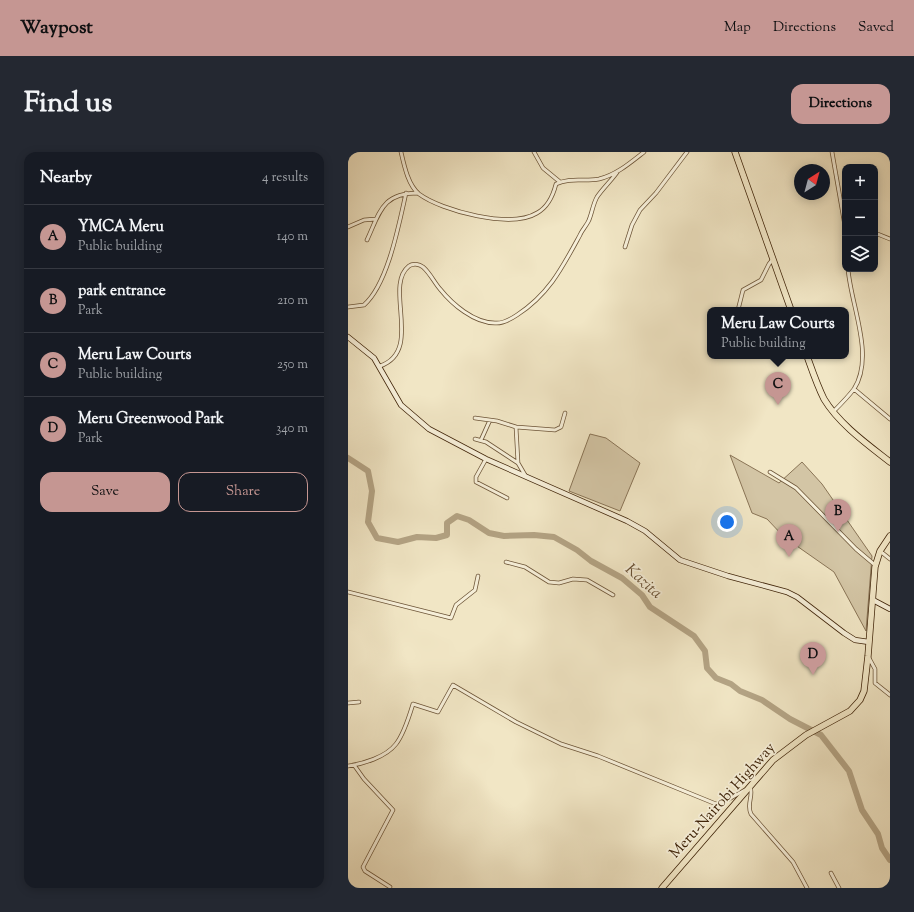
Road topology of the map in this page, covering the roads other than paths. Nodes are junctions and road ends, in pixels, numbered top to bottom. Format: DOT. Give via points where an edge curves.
graph roads {
  1 [pos="401,152"];
  2 [pos="534,152"];
  3 [pos="644,152"];
  4 [pos="687,152"];
  5 [pos="735,152"];
  6 [pos="832,152"];
  7 [pos="618,171"];
  8 [pos="560,182"];
  9 [pos="406,193"];
  10 [pos="418,193"];
  11 [pos="842,209"];
  12 [pos="376,219"];
  13 [pos="348,227"];
  14 [pos="878,234"];
  15 [pos="890,239"];
  16 [pos="366,240"];
  17 [pos="625,247"];
  18 [pos="773,259"];
  19 [pos="849,272"];
  20 [pos="348,307"];
  21 [pos="739,307"];
  22 [pos="790,307"];
  23 [pos="348,337"];
  24 [pos="808,359"];
  25 [pos="380,366"];
  26 [pos="854,389"];
  27 [pos="833,412"];
  28 [pos="565,413"];
  29 [pos="474,418"];
  30 [pos="890,419"];
  31 [pos="490,420"];
  32 [pos="516,427"];
  33 [pos="475,438"];
  34 [pos="481,440"];
  35 [pos="486,459"];
  36 [pos="890,462"];
  37 [pos="518,463"];
  38 [pos="770,472"];
  39 [pos="526,477"];
  40 [pos="507,498"];
  41 [pos="890,536"];
  42 [pos="880,551"];
  43 [pos="890,560"];
  44 [pos="506,562"];
  45 [pos="875,565"];
  46 [pos="478,576"];
  47 [pos="348,592"];
  48 [pos="614,595"];
  49 [pos="873,600"];
  50 [pos="890,609"];
  51 [pos="869,642"];
  52 [pos="868,656"];
  53 [pos="890,695"];
  54 [pos="359,702"];
  55 [pos="348,703"];
  56 [pos="348,766"];
  57 [pos="354,766"];
  58 [pos="748,788"];
  59 [pos="831,873"];
  60 [pos="390,887"];
  61 [pos="662,888"];
  62 [pos="807,888"];
  63 [pos="839,888"];
  1 -- 10 [label="street" via="408,176"];
  2 -- 8 [label="street" via="543,168"];
  3 -- 7 [label="street"];
  4 -- 17 [label="street" via="640,210"];
  5 -- 18 [label="highway"];
  6 -- 11 [label="street"];
  7 -- 8 [label="street" via="598,179 567,179"];
  7 -- 25 [label="street" via="598,196 588,222 547,290 532,305 509,320 497,324 474,317 447,297 422,267 415,264 408,266 400,288 400,348 389,362"];
  8 -- 10 [label="street" via="556,184 551,199 542,209 536,214 520,219 491,218 461,212"];
  9 -- 10 [label="street"];
  9 -- 12 [label="street" via="385,203"];
  9 -- 20 [label="street" via="380,283 364,305"];
  12 -- 13 [label="street" via="364,220"];
  12 -- 16 [label="street"];
  14 -- 15 [label="street"];
  18 -- 21 [label="street" via="761,280 743,290"];
  18 -- 22 [label="highway"];
  19 -- 26 [label="street" via="863,356 863,368"];
  23 -- 25 [label="street" via="371,355"];
  24 -- 27 [label="highway" via="823,397"];
  25 -- 35 [label="street" via="394,396 406,412 440,437"];
  26 -- 27 [label="street"];
  26 -- 30 [label="street"];
  27 -- 36 [label="highway"];
  28 -- 32 [label="street" via="561,427 555,430"];
  29 -- 31 [label="street"];
  31 -- 32 [label="street"];
  31 -- 34 [label="street"];
  32 -- 37 [label="street"];
  33 -- 34 [label="street"];
  34 -- 37 [label="street"];
  35 -- 39 [label="street"];
  35 -- 40 [label="street" via="476,482"];
  37 -- 39 [label="street"];
  38 -- 45 [label="street" via="796,488"];
  39 -- 51 [label="street" via="627,521 680,560 787,592 855,640"];
  41 -- 42 [label="highway"];
  42 -- 43 [label="street"];
  42 -- 45 [label="highway"];
  44 -- 48 [label="street" via="525,568 549,582 587,580"];
  45 -- 49 [label="highway"];
  46 -- 47 [label="street" via="475,590 456,605 451,618"];
  49 -- 50 [label="street"];
  49 -- 51 [label="highway"];
  51 -- 52 [label="highway"];
  52 -- 53 [label="street" via="875,670 876,683"];
  52 -- 58 [label="highway, Meru-Nairobi Highway" via="864,691 860,700 850,711 806,735 773,760"];
  54 -- 55 [label="street"];
  56 -- 57 [label="street"];
  57 -- 58 [label="street" via="380,756 396,744 413,704 438,712 453,685 560,744 598,756 716,804"];
  57 -- 60 [label="street" via="393,810 364,868"];
  58 -- 61 [label="highway, Meru-Nairobi Highway"];
  58 -- 62 [label="street" via="752,793 748,804 752,814 793,862"];
  59 -- 63 [label="street"];
}
